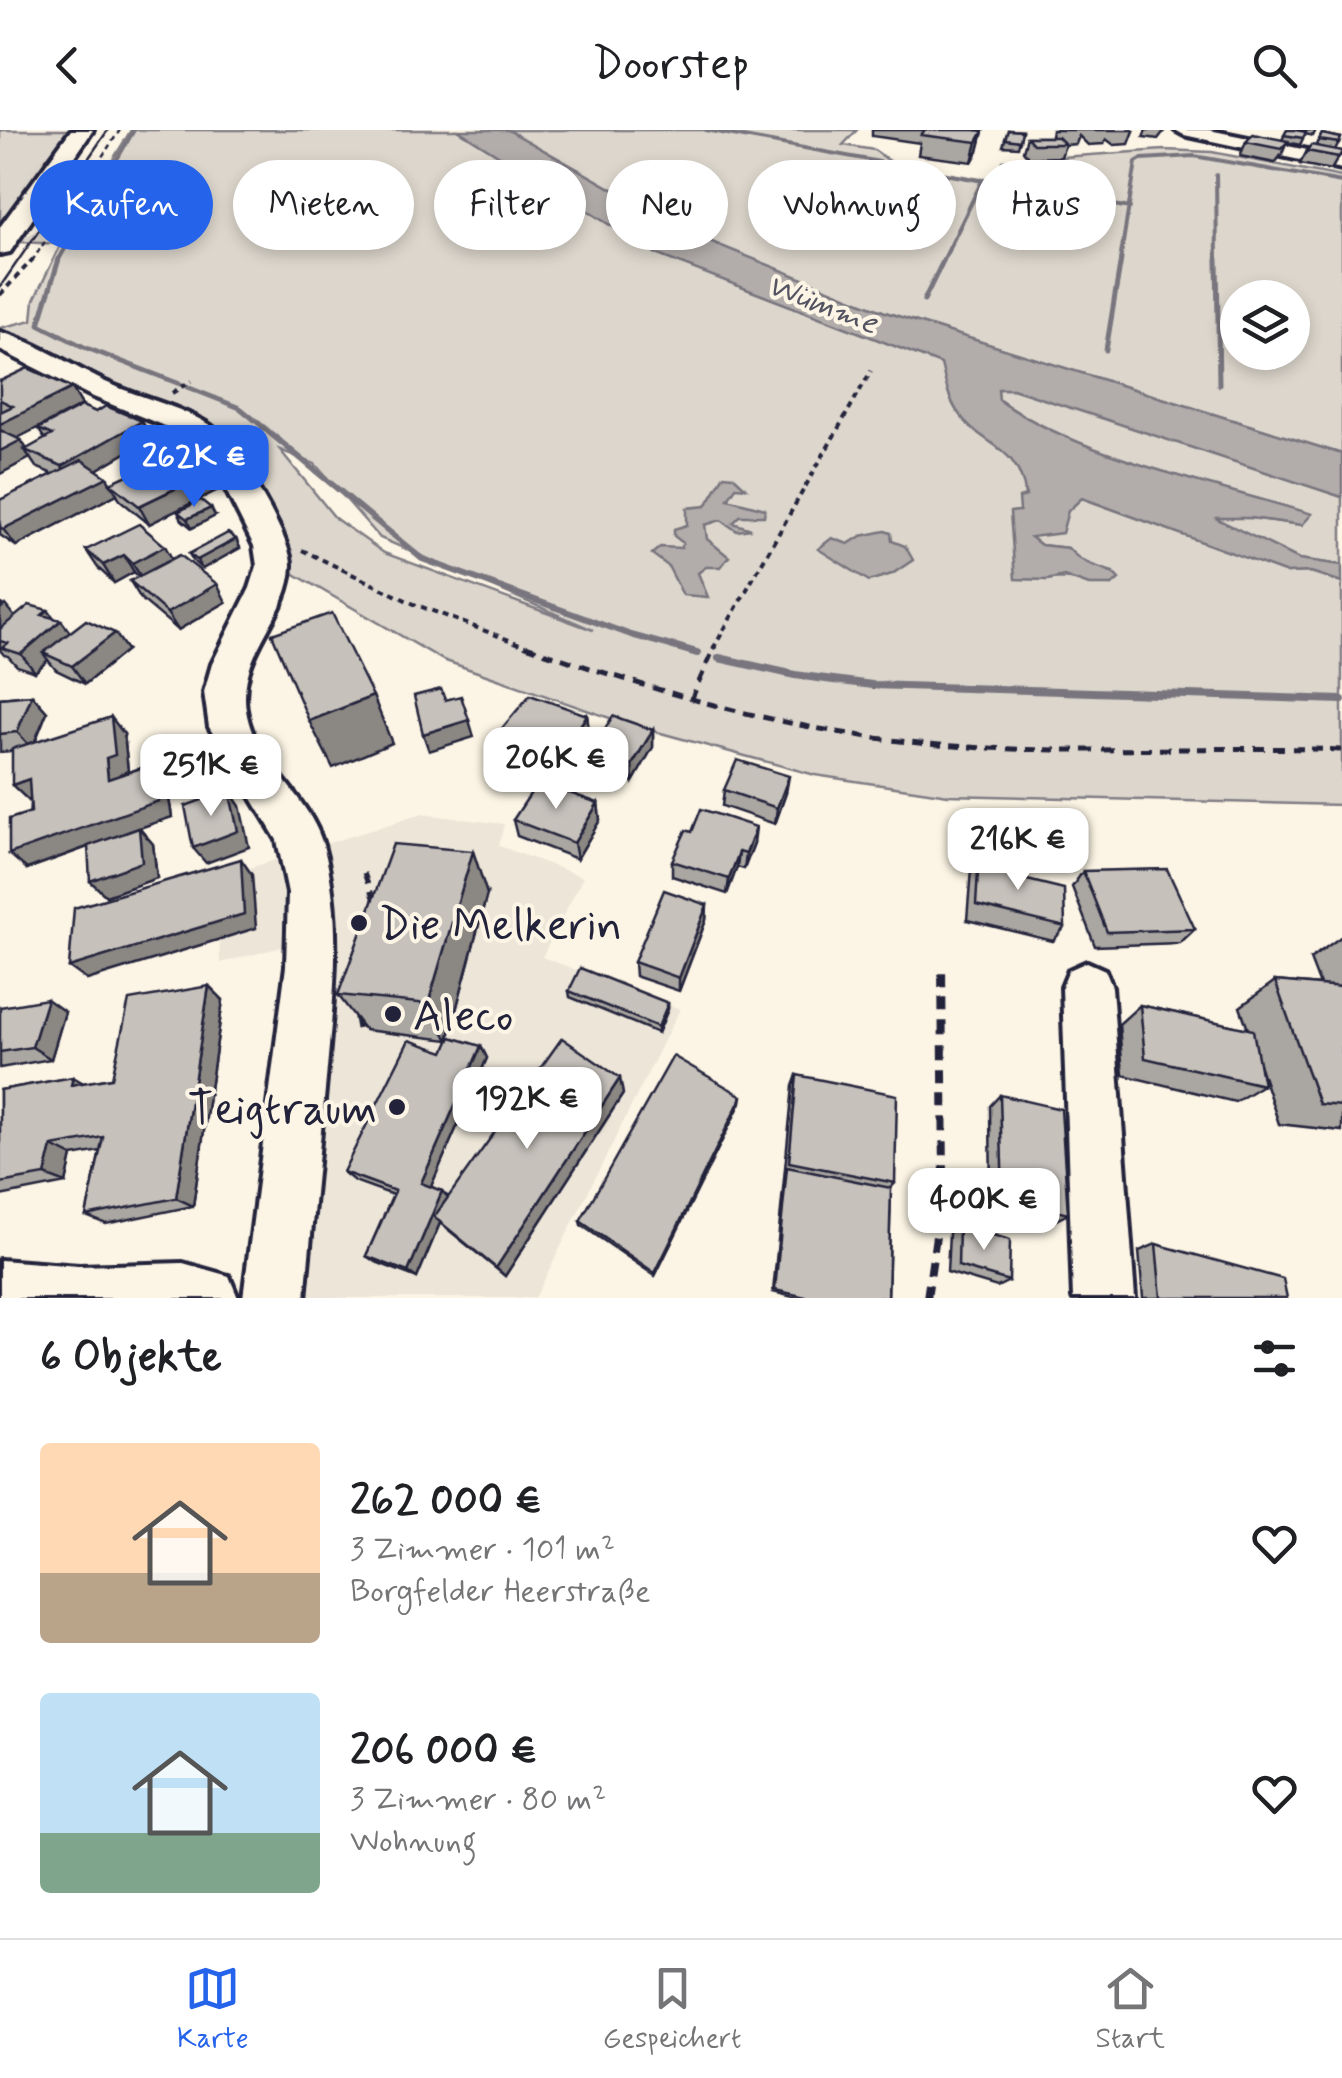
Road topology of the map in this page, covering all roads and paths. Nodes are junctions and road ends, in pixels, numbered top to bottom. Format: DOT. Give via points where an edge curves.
graph roads {
  1 [pos="82,130"];
  2 [pos="120,130"];
  3 [pos="1184,130"];
  4 [pos="1342,163"];
  5 [pos="0,246"];
  6 [pos="0,295"];
  7 [pos="0,340"];
  8 [pos="871,371"];
  9 [pos="264,530"];
  10 [pos="692,700"];
  11 [pos="1342,750"];
  12 [pos="364,873"];
  13 [pos="376,905"];
  14 [pos="942,964"];
  15 [pos="1087,987"];
  16 [pos="354,1004"];
  17 [pos="361,1037"];
  18 [pos="0,1291"];
  19 [pos="207,1298"];
  20 [pos="274,1298"];
  21 [pos="927,1298"];
  22 [pos="1104,1298"];
  1 -- 5 [label="main road"];
  2 -- 6 [label="path" via="24,273"];
  3 -- 4 [label="street"];
  7 -- 9 [label="street" via="200,430 222,452"];
  8 -- 10 [label="path" via="720,634"];
  9 -- 10 [label="path" via="443,616"];
  9 -- 20 [label="street" via="274,566 231,664 224,708 228,727 299,840 311,892 311,966"];
  10 -- 11 [label="path" via="786,725 959,747"];
  12 -- 13 [label="path"];
  14 -- 21 [label="path" via="944,1181"];
  15 -- 22 [label="street"];
  16 -- 17 [label="path"];
  18 -- 19 [label="street"];
}
